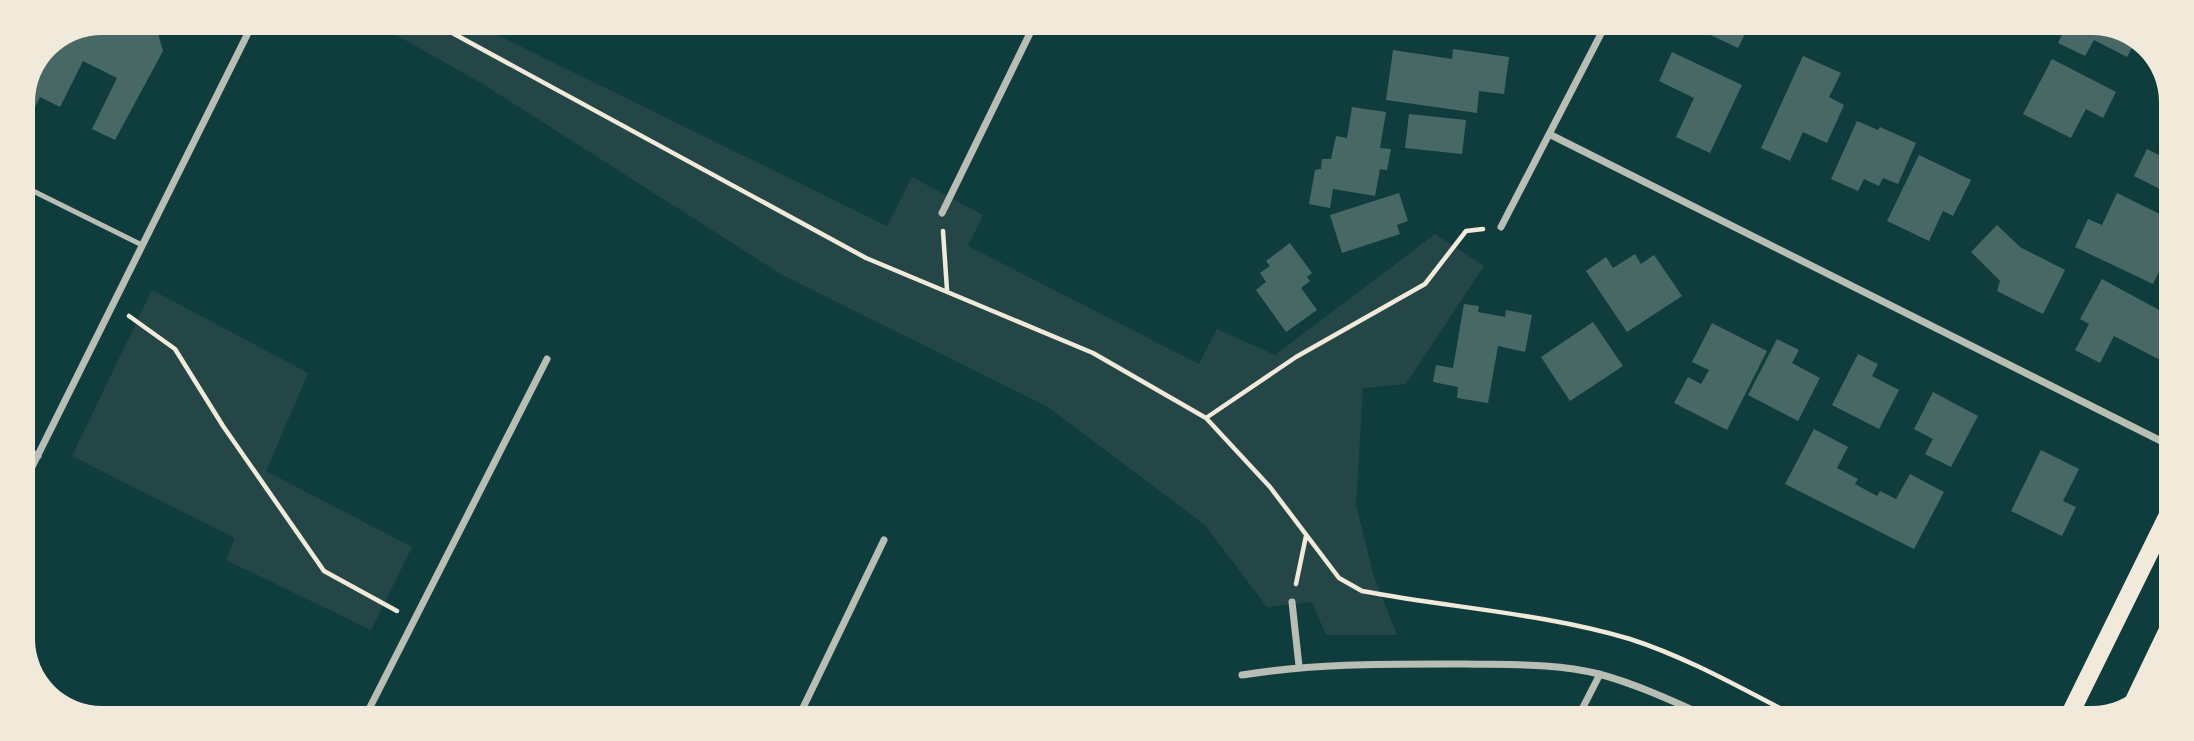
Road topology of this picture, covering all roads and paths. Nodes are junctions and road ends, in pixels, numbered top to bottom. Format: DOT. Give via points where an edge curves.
graph roads {
  1 [pos="247,35"];
  2 [pos="456,35"];
  3 [pos="1029,35"];
  4 [pos="1600,35"];
  5 [pos="1549,134"];
  6 [pos="35,192"];
  7 [pos="942,213"];
  8 [pos="1501,227"];
  9 [pos="142,245"];
  10 [pos="947,290"];
  11 [pos="113,304"];
  12 [pos="547,359"];
  13 [pos="1206,418"];
  14 [pos="2159,440"];
  15 [pos="35,454"];
  16 [pos="38,456"];
  17 [pos="35,462"];
  18 [pos="2159,533"];
  19 [pos="1307,536"];
  20 [pos="884,540"];
  21 [pos="1292,601"];
  22 [pos="413,620"];
  23 [pos="2158,651"];
  24 [pos="1300,666"];
  25 [pos="1600,674"];
  26 [pos="1242,675"];
  27 [pos="2143,682"];
  28 [pos="370,706"];
  29 [pos="804,706"];
  30 [pos="1584,706"];
  31 [pos="1684,706"];
  32 [pos="1776,706"];
  33 [pos="2074,706"];
  1 -- 9 [label="street"];
  2 -- 10 [label="path" via="866,258"];
  3 -- 7 [label="street"];
  4 -- 5 [label="street"];
  5 -- 8 [label="street"];
  5 -- 14 [label="street"];
  6 -- 9 [label="lane"];
  7 -- 10 [label="path"];
  8 -- 13 [label="path" via="1466,231 1425,284 1296,357"];
  9 -- 11 [label="street"];
  10 -- 13 [label="path" via="1093,353"];
  11 -- 16 [label="street"];
  11 -- 22 [label="path" via="175,349 324,571"];
  12 -- 22 [label="street"];
  13 -- 19 [label="path" via="1270,487"];
  15 -- 16 [label="street"];
  16 -- 17 [label="street"];
  18 -- 33 [label="main road"];
  19 -- 21 [label="path"];
  19 -- 32 [label="path" via="1339,578 1362,591 1521,614 1629,639 1684,659"];
  20 -- 29 [label="street"];
  21 -- 24 [label="street"];
  22 -- 28 [label="street"];
  23 -- 27 [label="main road"];
  24 -- 25 [label="street" via="1551,665"];
  24 -- 26 [label="street"];
  25 -- 30 [label="street"];
  25 -- 31 [label="street"];
}
